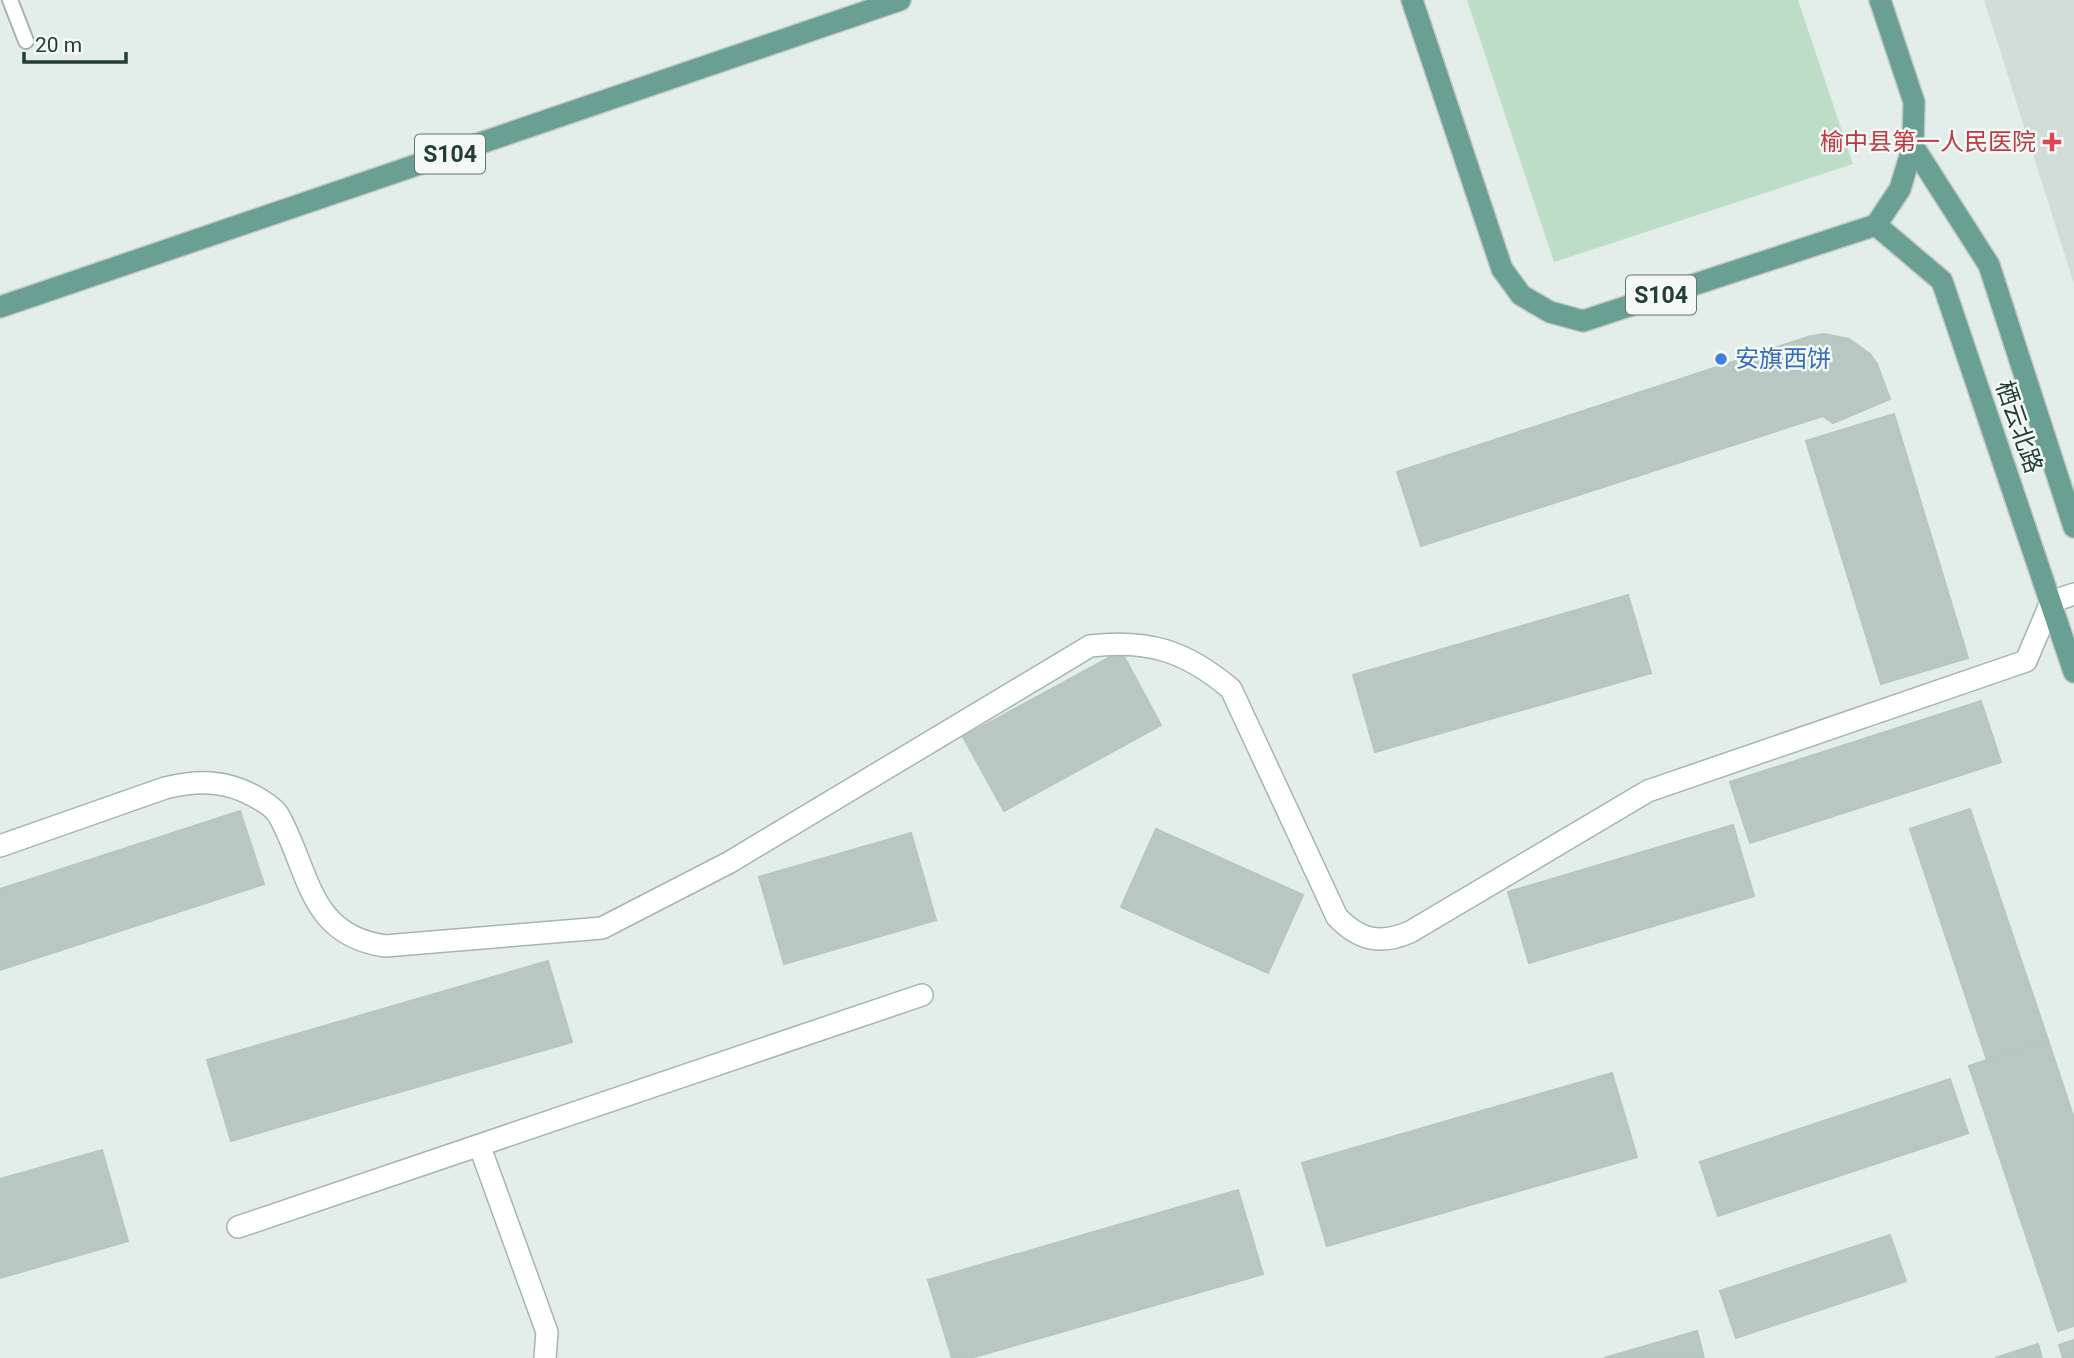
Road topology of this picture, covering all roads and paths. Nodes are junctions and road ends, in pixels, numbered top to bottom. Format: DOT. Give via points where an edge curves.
graph roads {
  1 [pos="10,0"];
  2 [pos="900,0"];
  3 [pos="1412,0"];
  4 [pos="1880,0"];
  5 [pos="26,41"];
  6 [pos="1913,146"];
  7 [pos="1875,225"];
  8 [pos="0,307"];
  9 [pos="2074,527"];
  10 [pos="2074,594"];
  11 [pos="2051,602"];
  12 [pos="2074,672"];
  13 [pos="0,846"];
  14 [pos="922,995"];
  15 [pos="480,1146"];
  16 [pos="238,1227"];
  17 [pos="545,1358"];
  1 -- 5 [label="lane"];
  2 -- 8 [label="main road, S104"];
  3 -- 7 [label="main road, S104" via="1502,269 1521,295 1550,312 1583,321"];
  4 -- 6 [label="main road" via="1914,102"];
  6 -- 7 [label="main road" via="1900,188"];
  6 -- 9 [label="main road, 栖云北路" via="1989,265"];
  7 -- 11 [label="main road, 栖云北路" via="1942,281"];
  10 -- 11 [label="street"];
  11 -- 12 [label="main road, 栖云北路"];
  11 -- 13 [label="street" via="2026,661 1648,791 1395,938 1363,936 1337,916 1231,689 1185,657 1136,643 1090,646 730,862 602,928 385,946 354,938 319,908 278,814 252,795 224,784 184,783 165,788"];
  14 -- 15 [label="street"];
  15 -- 16 [label="street"];
  15 -- 17 [label="street" via="547,1332"];
}
